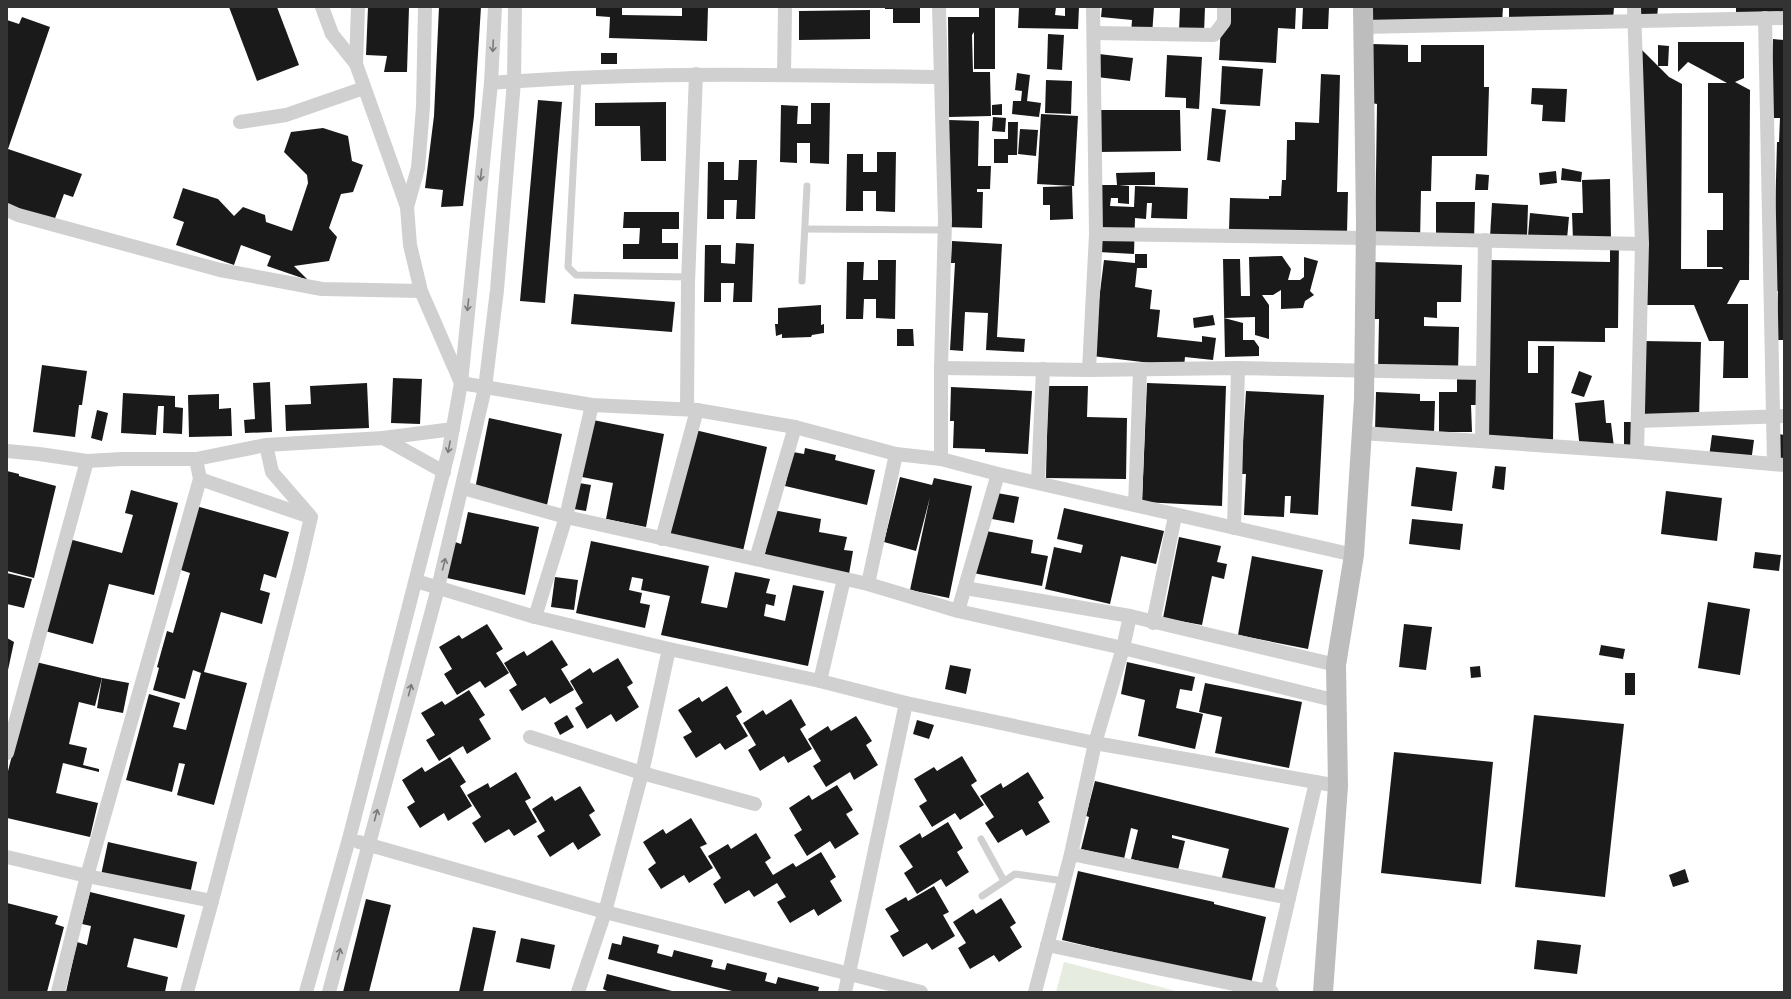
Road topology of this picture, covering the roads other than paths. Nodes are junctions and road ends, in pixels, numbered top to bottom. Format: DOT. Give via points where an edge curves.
graph roads {
  1 [pos="322,7"];
  2 [pos="358,7"];
  3 [pos="425,7"];
  4 [pos="495,7"];
  5 [pos="515,7"];
  6 [pos="785,7"];
  7 [pos="939,7"];
  8 [pos="1093,7"];
  9 [pos="1224,7"];
  10 [pos="1363,7"];
  11 [pos="1634,14"];
  12 [pos="1765,18"];
  13 [pos="1784,18"];
  14 [pos="1363,27"];
  15 [pos="1094,33"];
  16 [pos="356,64"];
  17 [pos="696,74"];
  18 [pos="784,75"];
  19 [pos="940,77"];
  20 [pos="578,78"];
  21 [pos="514,81"];
  22 [pos="491,83"];
  23 [pos="364,88"];
  24 [pos="240,122"];
  25 [pos="807,186"];
  26 [pos="407,208"];
  27 [pos="7,210"];
  28 [pos="805,229"];
  29 [pos="945,230"];
  30 [pos="1096,234"];
  31 [pos="1366,238"];
  32 [pos="1485,240"];
  33 [pos="1642,244"];
  34 [pos="688,277"];
  35 [pos="802,281"];
  36 [pos="421,291"];
  37 [pos="941,368"];
  38 [pos="1238,368"];
  39 [pos="1043,369"];
  40 [pos="1089,370"];
  41 [pos="1140,370"];
  42 [pos="1364,371"];
  43 [pos="1483,373"];
  44 [pos="461,383"];
  45 [pos="485,388"];
  46 [pos="592,405"];
  47 [pos="692,410"];
  48 [pos="1779,416"];
  49 [pos="1638,421"];
  50 [pos="795,427"];
  51 [pos="453,429"];
  52 [pos="1362,433"];
  53 [pos="383,438"];
  54 [pos="1482,441"];
  55 [pos="266,445"];
  56 [pos="7,451"];
  57 [pos="1637,452"];
  58 [pos="896,454"];
  59 [pos="196,459"];
  60 [pos="941,459"];
  61 [pos="87,461"];
  62 [pos="1779,464"];
  63 [pos="444,472"];
  64 [pos="998,474"];
  65 [pos="200,479"];
  66 [pos="1038,482"];
  67 [pos="463,488"];
  68 [pos="1135,505"];
  69 [pos="566,516"];
  70 [pos="1175,516"];
  71 [pos="311,517"];
  72 [pos="1234,528"];
  73 [pos="662,539"];
  74 [pos="1354,555"];
  75 [pos="756,559"];
  76 [pos="844,579"];
  77 [pos="416,581"];
  78 [pos="868,584"];
  79 [pos="438,588"];
  80 [pos="965,588"];
  81 [pos="958,612"];
  82 [pos="1130,616"];
  83 [pos="535,617"];
  84 [pos="1153,623"];
  85 [pos="669,648"];
  86 [pos="1123,648"];
  87 [pos="1336,664"];
  88 [pos="820,681"];
  89 [pos="1337,701"];
  90 [pos="906,703"];
  91 [pos="530,737"];
  92 [pos="1095,743"];
  93 [pos="7,753"];
  94 [pos="642,773"];
  95 [pos="1316,782"];
  96 [pos="1338,786"];
  97 [pos="755,804"];
  98 [pos="350,839"];
  99 [pos="981,839"];
  100 [pos="368,845"];
  101 [pos="1071,854"];
  102 [pos="7,857"];
  103 [pos="87,876"];
  104 [pos="1004,881"];
  105 [pos="1064,881"];
  106 [pos="982,896"];
  107 [pos="1289,898"];
  108 [pos="212,901"];
  109 [pos="605,912"];
  110 [pos="1047,945"];
  111 [pos="849,974"];
  112 [pos="58,992"];
  113 [pos="187,992"];
  114 [pos="306,992"];
  115 [pos="329,992"];
  116 [pos="578,992"];
  117 [pos="845,992"];
  118 [pos="921,992"];
  119 [pos="1035,992"];
  120 [pos="1269,992"];
  121 [pos="1323,992"];
  1 -- 16 [label="street" via="332,34"];
  2 -- 16 [label="street"];
  3 -- 26 [label="street" via="423,114 418,168"];
  4 -- 22 [label="street, one-way"];
  5 -- 21 [label="street"];
  6 -- 18 [label="street"];
  7 -- 19 [label="street"];
  8 -- 15 [label="street"];
  9 -- 15 [label="street" via="1224,22 1214,34"];
  10 -- 14 [label="main road"];
  11 -- 12 [label="street"];
  11 -- 14 [label="street"];
  11 -- 33 [label="street"];
  12 -- 13 [label="street"];
  12 -- 48 [label="street"];
  14 -- 31 [label="main road"];
  15 -- 30 [label="street"];
  16 -- 23 [label="street"];
  17 -- 18 [label="street"];
  17 -- 20 [label="street"];
  17 -- 34 [label="street"];
  18 -- 19 [label="street"];
  19 -- 29 [label="street"];
  20 -- 21 [label="street"];
  20 -- 34 [label="lane" via="568,267 576,275"];
  21 -- 22 [label="street"];
  21 -- 45 [label="street" via="497,290"];
  22 -- 44 [label="street, one-way"];
  23 -- 24 [label="street" via="286,115"];
  23 -- 26 [label="street"];
  25 -- 28 [label="lane"];
  26 -- 36 [label="street" via="410,244"];
  27 -- 36 [label="street" via="220,270 322,289"];
  28 -- 29 [label="lane"];
  28 -- 35 [label="lane"];
  29 -- 37 [label="street"];
  30 -- 31 [label="street"];
  30 -- 40 [label="street"];
  31 -- 32 [label="street"];
  31 -- 42 [label="main road"];
  32 -- 33 [label="street"];
  32 -- 43 [label="street"];
  33 -- 49 [label="street"];
  34 -- 47 [label="street"];
  36 -- 44 [label="street"];
  37 -- 39 [label="street"];
  37 -- 60 [label="street"];
  38 -- 41 [label="street"];
  38 -- 42 [label="street"];
  38 -- 72 [label="street"];
  39 -- 40 [label="street"];
  39 -- 66 [label="street"];
  40 -- 41 [label="street"];
  41 -- 68 [label="street"];
  42 -- 43 [label="street"];
  42 -- 52 [label="main road"];
  43 -- 54 [label="street"];
  44 -- 45 [label="street"];
  44 -- 51 [label="street"];
  45 -- 46 [label="street"];
  45 -- 67 [label="street"];
  46 -- 47 [label="street"];
  46 -- 69 [label="street"];
  47 -- 50 [label="street"];
  47 -- 73 [label="street"];
  48 -- 49 [label="street"];
  48 -- 62 [label="street"];
  49 -- 57 [label="street"];
  50 -- 58 [label="street"];
  50 -- 75 [label="street"];
  51 -- 53 [label="street"];
  51 -- 63 [label="street, one-way"];
  52 -- 54 [label="street"];
  52 -- 74 [label="main road"];
  53 -- 55 [label="street"];
  53 -- 63 [label="street"];
  54 -- 57 [label="street"];
  55 -- 59 [label="street"];
  55 -- 71 [label="street" via="272,472"];
  56 -- 61 [label="street"];
  57 -- 62 [label="street"];
  58 -- 60 [label="street"];
  58 -- 78 [label="street"];
  59 -- 61 [label="street" via="122,458"];
  59 -- 65 [label="street"];
  60 -- 64 [label="street"];
  61 -- 93 [label="street"];
  63 -- 77 [label="street"];
  64 -- 66 [label="street"];
  64 -- 80 [label="street"];
  65 -- 71 [label="street"];
  65 -- 103 [label="street"];
  66 -- 68 [label="street"];
  67 -- 69 [label="street"];
  79 -- 67 [label="street, one-way"];
  68 -- 70 [label="street"];
  69 -- 73 [label="street"];
  69 -- 83 [label="street"];
  70 -- 72 [label="street"];
  70 -- 84 [label="street"];
  71 -- 108 [label="street"];
  72 -- 74 [label="street"];
  73 -- 75 [label="street"];
  74 -- 87 [label="main road"];
  75 -- 76 [label="street"];
  76 -- 78 [label="street"];
  76 -- 88 [label="street"];
  77 -- 79 [label="street"];
  77 -- 98 [label="street"];
  78 -- 81 [label="street"];
  79 -- 83 [label="street"];
  100 -- 79 [label="street, one-way"];
  80 -- 81 [label="street"];
  80 -- 82 [label="street"];
  81 -- 86 [label="street"];
  82 -- 84 [label="street"];
  82 -- 86 [label="street"];
  83 -- 85 [label="street"];
  84 -- 87 [label="street"];
  85 -- 88 [label="street"];
  85 -- 94 [label="street"];
  86 -- 89 [label="street"];
  86 -- 92 [label="street"];
  87 -- 89 [label="main road"];
  88 -- 90 [label="street"];
  89 -- 96 [label="main road"];
  90 -- 92 [label="street"];
  90 -- 111 [label="street"];
  91 -- 94 [label="street"];
  92 -- 95 [label="street"];
  92 -- 101 [label="street"];
  94 -- 97 [label="street"];
  94 -- 109 [label="street"];
  95 -- 96 [label="street"];
  95 -- 107 [label="street"];
  96 -- 121 [label="main road"];
  98 -- 100 [label="street"];
  98 -- 114 [label="street"];
  99 -- 104 [label="lane"];
  100 -- 109 [label="street"];
  115 -- 100 [label="street, one-way"];
  101 -- 105 [label="street"];
  101 -- 107 [label="street"];
  102 -- 103 [label="street"];
  103 -- 108 [label="street"];
  103 -- 112 [label="street"];
  104 -- 105 [label="lane" via="1015,874"];
  104 -- 106 [label="lane"];
  105 -- 110 [label="street"];
  107 -- 120 [label="street"];
  108 -- 113 [label="street"];
  109 -- 111 [label="street"];
  109 -- 116 [label="street"];
  110 -- 119 [label="street"];
  110 -- 120 [label="street"];
  111 -- 117 [label="street"];
  111 -- 118 [label="street"];
}
